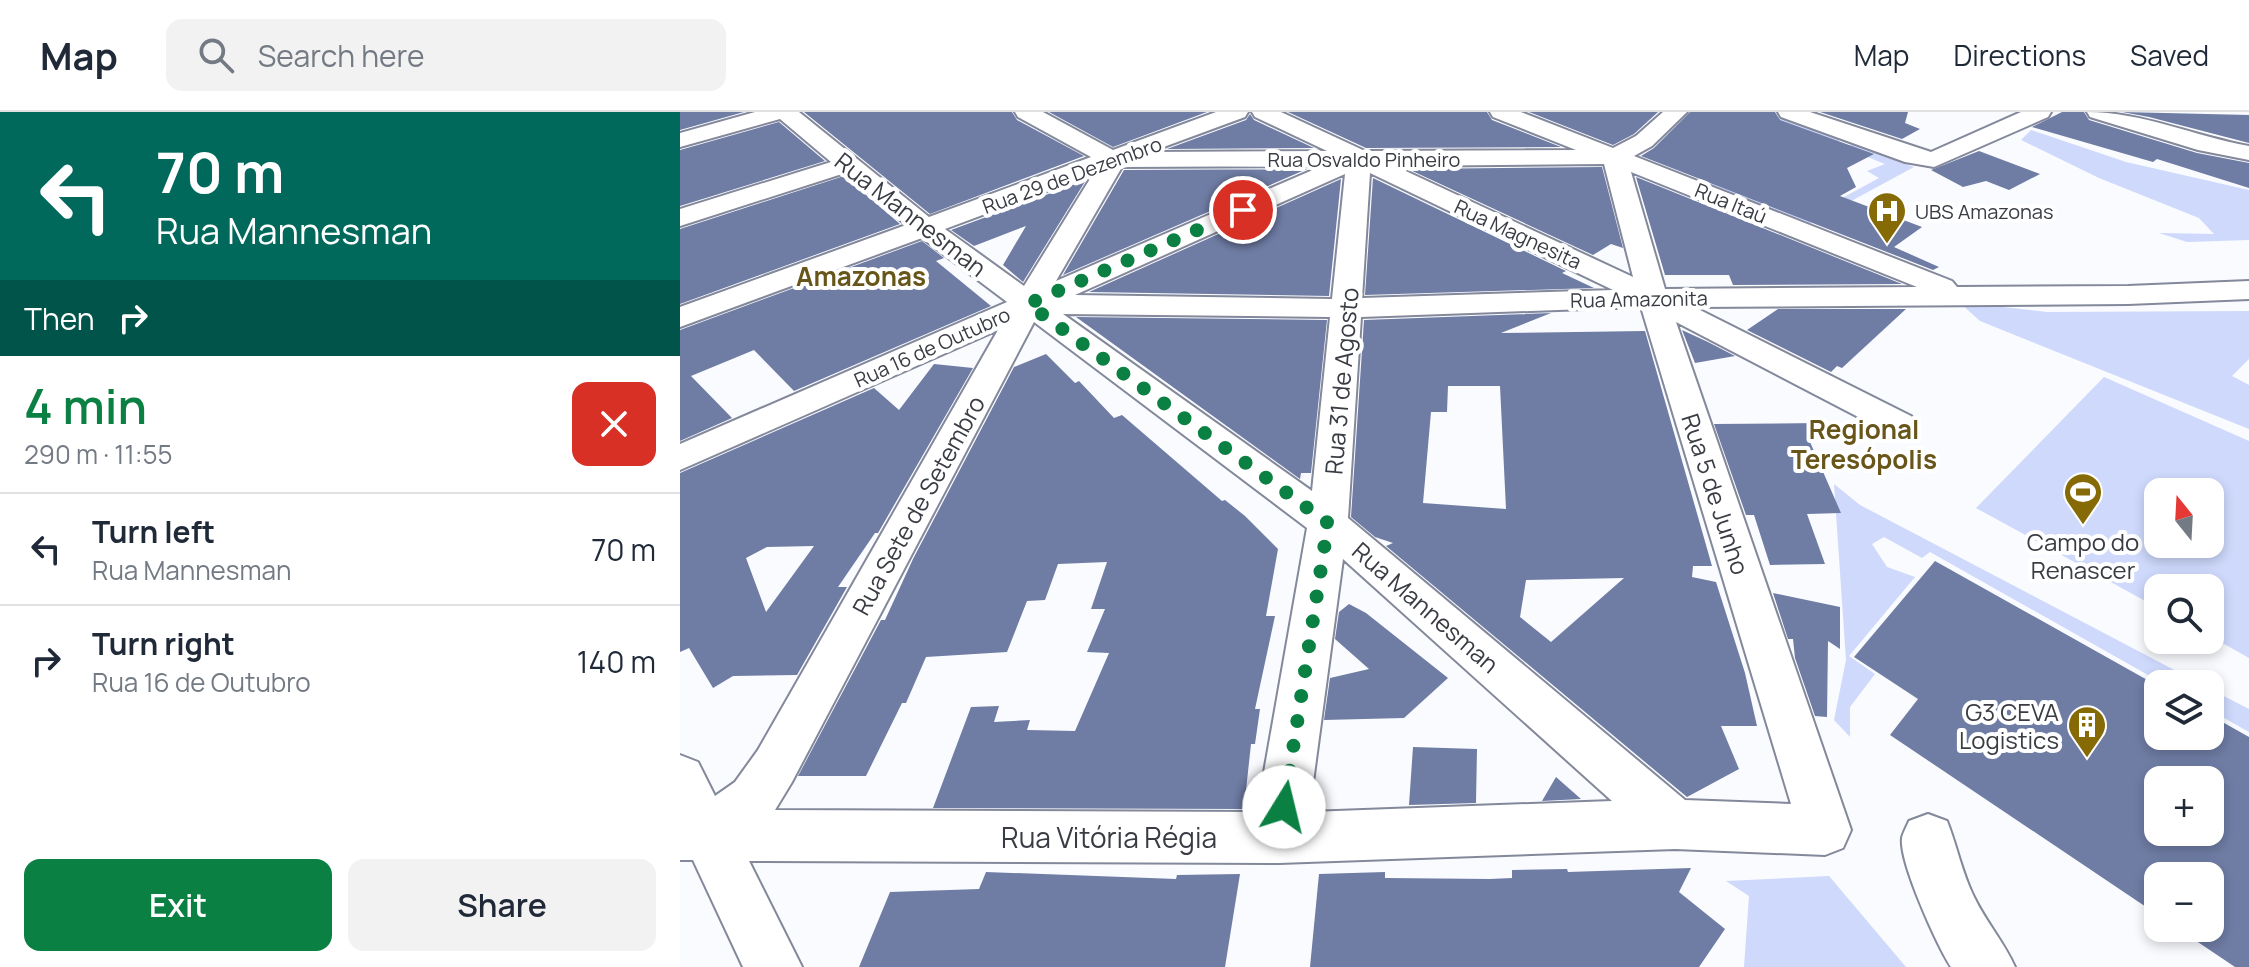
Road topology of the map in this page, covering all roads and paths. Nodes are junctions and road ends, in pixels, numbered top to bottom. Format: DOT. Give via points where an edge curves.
graph roads {
  1 [pos="782,112"];
  2 [pos="1026,112"];
  3 [pos="1237,112"];
  4 [pos="1263,112"];
  5 [pos="1501,112"];
  6 [pos="1635,112"];
  7 [pos="1789,112"];
  8 [pos="2040,112"];
  9 [pos="2098,112"];
  10 [pos="1669,118"];
  11 [pos="1860,137"];
  12 [pos="680,140"];
  13 [pos="1822,152"];
  14 [pos="2249,153"];
  15 [pos="1614,157"];
  16 [pos="1359,159"];
  17 [pos="1114,160"];
  18 [pos="846,165"];
  19 [pos="680,218"];
  20 [pos="926,228"];
  21 [pos="2249,290"];
  22 [pos="1960,295"];
  23 [pos="1653,298"];
  24 [pos="1028,304"];
  25 [pos="1347,308"];
  26 [pos="680,318"];
  27 [pos="1899,424"];
  28 [pos="680,458"];
  29 [pos="1328,523"];
  30 [pos="680,778"];
  31 [pos="1675,824"];
  32 [pos="1825,830"];
  33 [pos="693,834"];
  34 [pos="1279,838"];
  35 [pos="1928,839"];
  36 [pos="773,967"];
  37 [pos="1986,967"];
  1 -- 12 [label="street"];
  1 -- 18 [label="street, Rua Mannesman"];
  2 -- 17 [label="street"];
  3 -- 17 [label="street, Rua 29 de Dezembro"];
  4 -- 16 [label="street, Rua Magnesita"];
  5 -- 15 [label="street, Rua Itaú"];
  6 -- 10 [label="street"];
  7 -- 11 [label="street"];
  8 -- 11 [label="street" via="1934,160"];
  9 -- 14 [label="street"];
  10 -- 15 [label="street" via="1644,141"];
  11 -- 13 [label="street"];
  15 -- 16 [label="street, Rua Osvaldo Pinheiro"];
  15 -- 22 [label="street, Rua Itaú"];
  15 -- 23 [label="street, Rua 5 de Junho"];
  16 -- 17 [label="street, Rua Osvaldo Pinheiro"];
  16 -- 23 [label="street, Rua Magnesita"];
  16 -- 24 [label="street, Rua 16 de Outubro"];
  16 -- 25 [label="street, Rua 31 de Agosto"];
  17 -- 20 [label="street, Rua 29 de Dezembro"];
  17 -- 24 [label="street, Rua Sete de Setembro"];
  18 -- 19 [label="street"];
  18 -- 20 [label="street, Rua Mannesman"];
  20 -- 24 [label="street, Rua Mannesman"];
  20 -- 26 [label="street, Rua 29 de Dezembro"];
  21 -- 22 [label="street, Rua Amazonita"];
  22 -- 23 [label="street, Rua Amazonita"];
  23 -- 25 [label="street, Rua Amazonita"];
  23 -- 27 [label="street, Rua Magnesita"];
  23 -- 32 [label="street, Rua 5 de Junho"];
  24 -- 25 [label="street, Rua Amazonita"];
  24 -- 28 [label="street, Rua 16 de Outubro"];
  24 -- 29 [label="street, Rua Mannesman"];
  24 -- 33 [label="street, Rua Sete de Setembro" via="775,766 753,799"];
  25 -- 29 [label="street, Rua 31 de Agosto"];
  29 -- 31 [label="street, Rua Mannesman"];
  29 -- 34 [label="street, Rua 31 de Agosto"];
  30 -- 33 [label="street"];
  31 -- 32 [label="street, Rua Vitória Régia"];
  31 -- 34 [label="street, Rua Vitória Régia"];
  33 -- 34 [label="street, Rua Vitória Régia"];
  33 -- 36 [label="street"];
  35 -- 37 [label="street" via="1944,901"];
}
